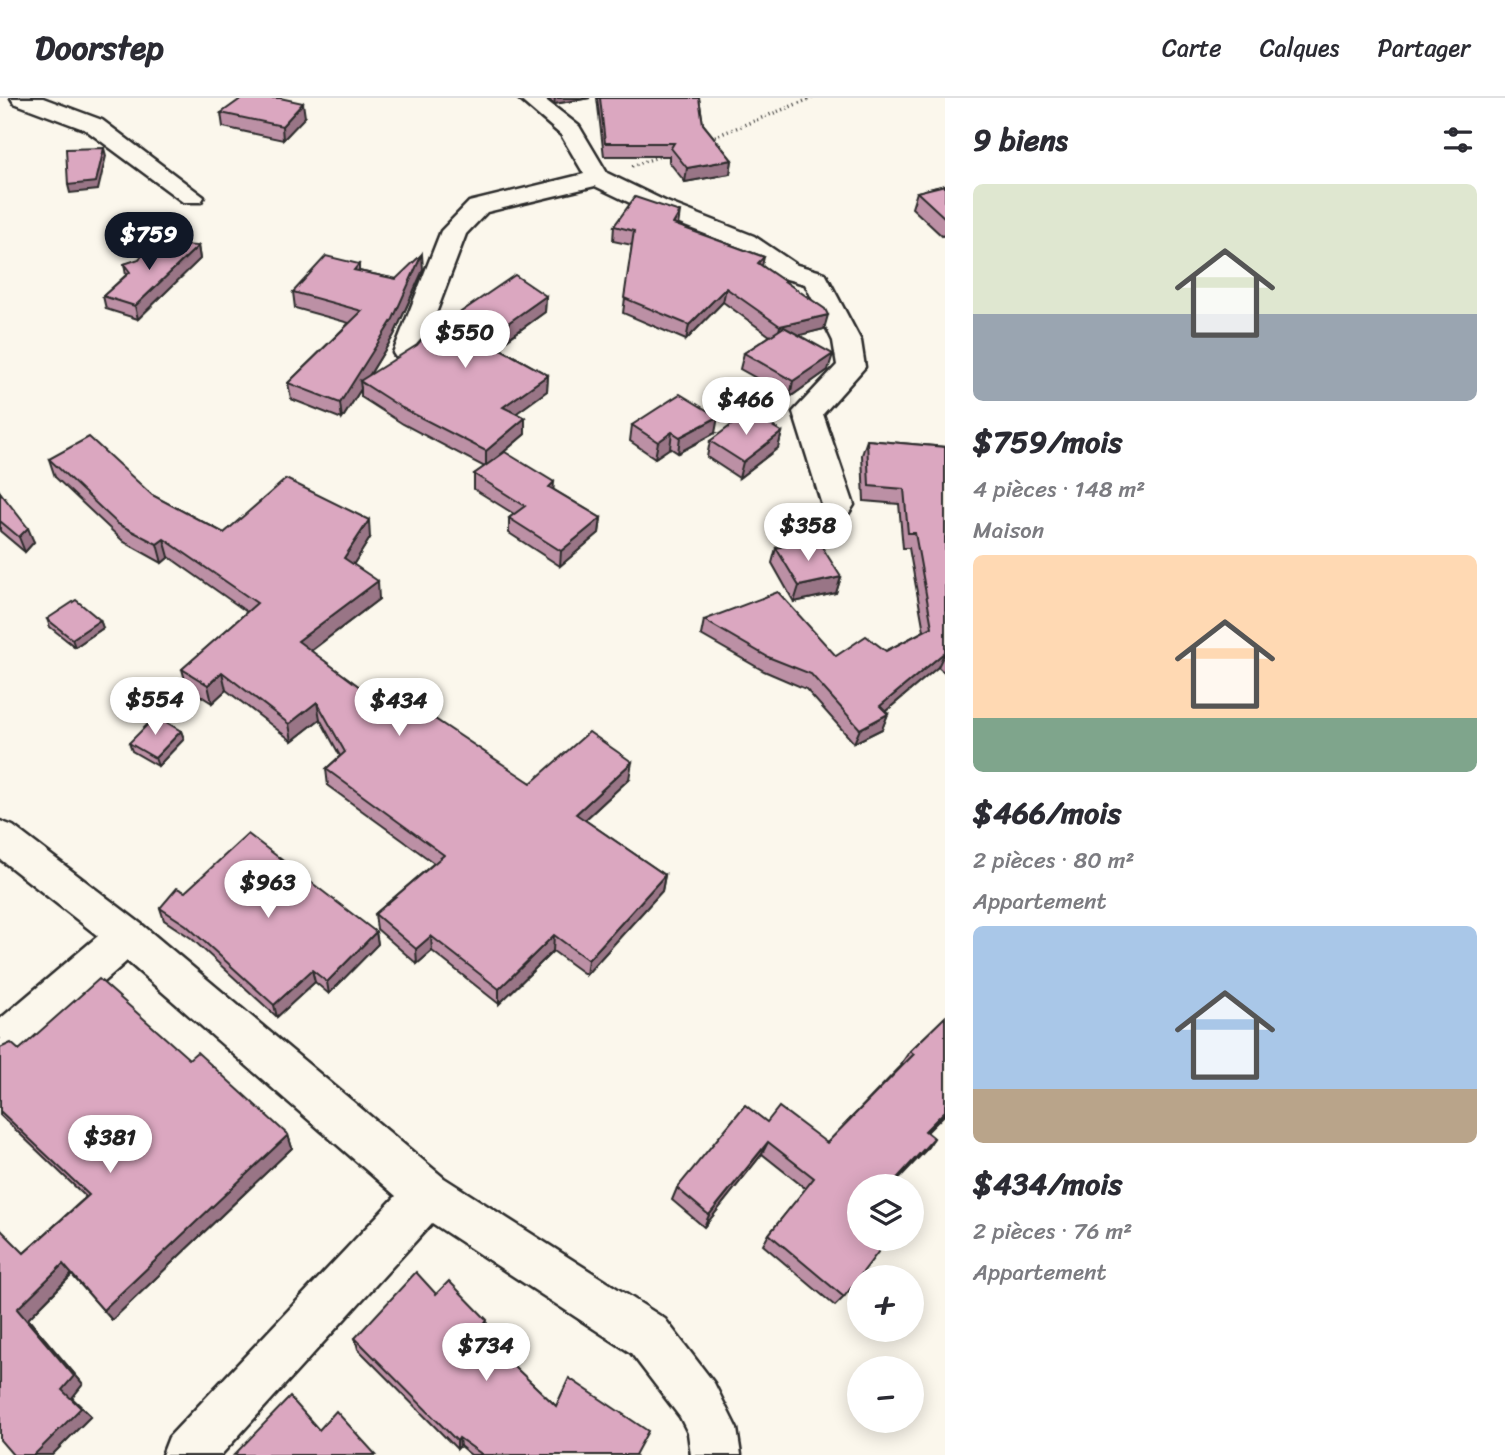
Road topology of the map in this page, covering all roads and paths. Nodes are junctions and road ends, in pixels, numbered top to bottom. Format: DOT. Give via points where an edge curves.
graph roads {
  1 [pos="22,98"];
  2 [pos="529,98"];
  3 [pos="812,98"];
  4 [pos="709,139"];
  5 [pos="672,152"];
  6 [pos="598,178"];
  7 [pos="192,197"];
  8 [pos="407,353"];
  9 [pos="838,505"];
  10 [pos="0,837"];
  11 [pos="126,935"];
  12 [pos="0,1045"];
  13 [pos="428,1194"];
  14 [pos="187,1455"];
  15 [pos="716,1455"];
  1 -- 7 [label="street" via="94,125"];
  2 -- 6 [label="street" via="571,131"];
  3 -- 4 [label="path"];
  5 -- 6 [label="path"];
  6 -- 8 [label="street" via="478,206 454,231"];
  6 -- 9 [label="street" via="745,241 788,271 816,278 847,341 851,367 808,412"];
  10 -- 11 [label="street"];
  11 -- 12 [label="street"];
  11 -- 13 [label="street"];
  13 -- 14 [label="street"];
  13 -- 15 [label="street" via="648,1336 696,1400 712,1429"];
}
